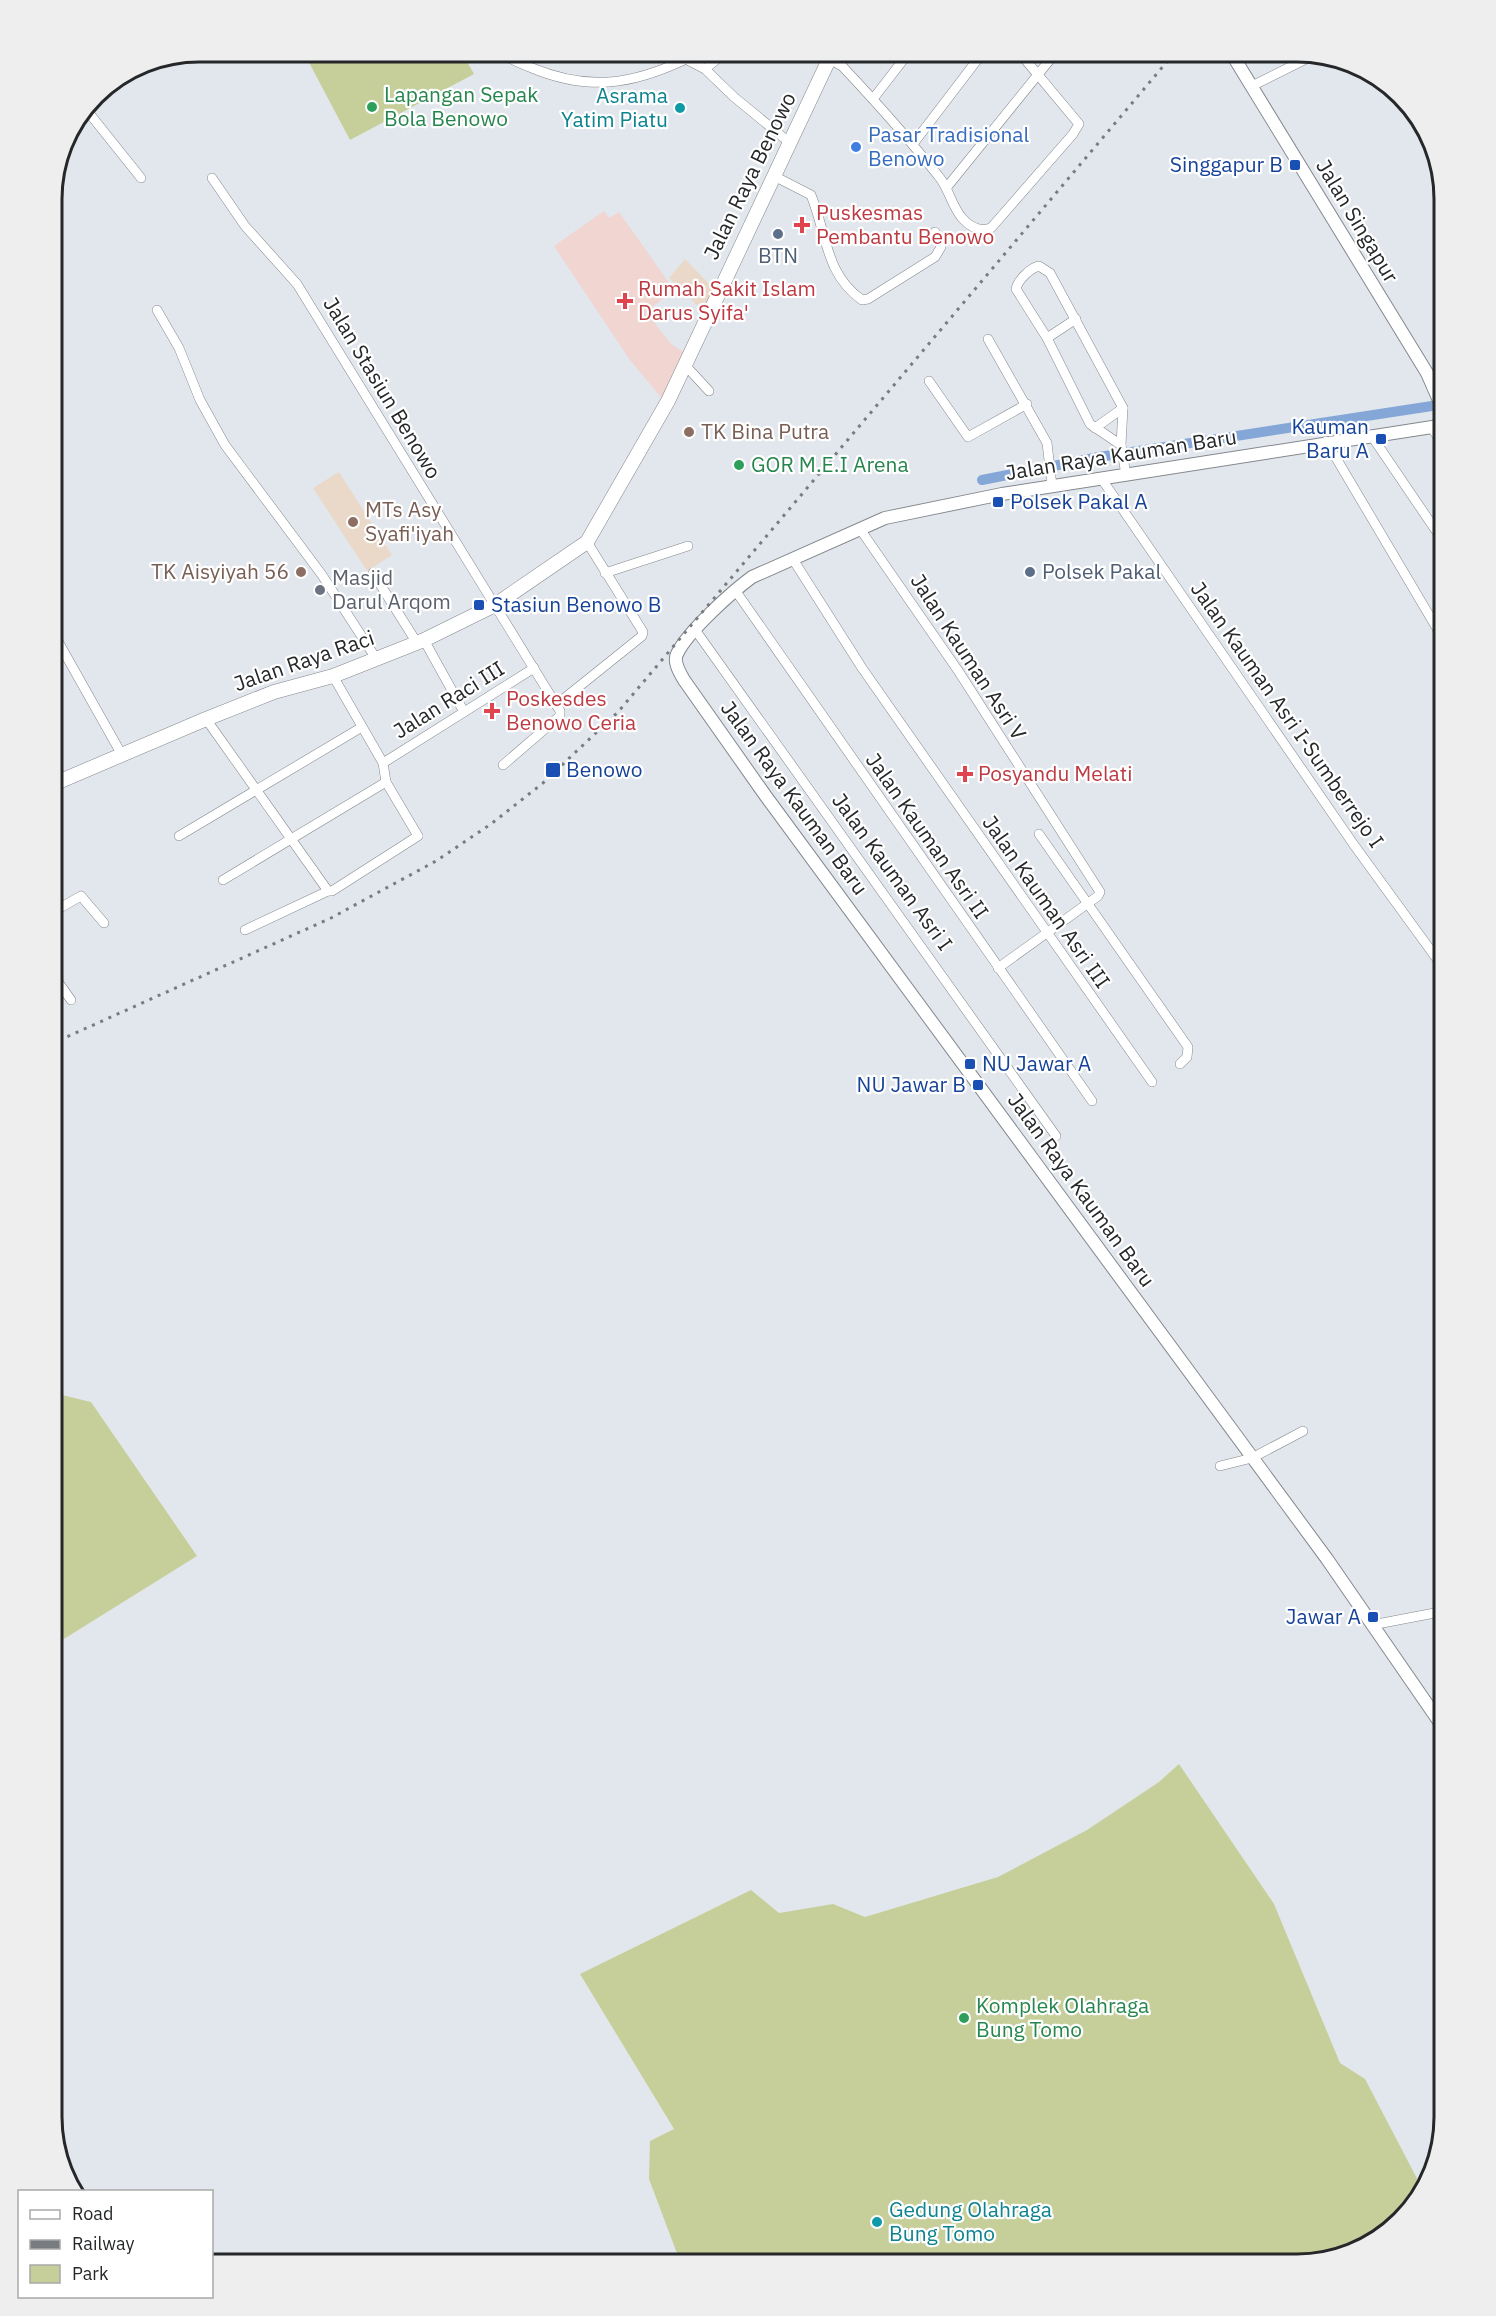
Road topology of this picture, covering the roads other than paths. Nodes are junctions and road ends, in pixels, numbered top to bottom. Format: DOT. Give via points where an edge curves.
graph roads {
  1 [pos="518,62"];
  2 [pos="680,62"];
  3 [pos="689,62"];
  4 [pos="714,62"];
  5 [pos="828,62"];
  6 [pos="838,62"];
  7 [pos="902,62"];
  8 [pos="976,62"];
  9 [pos="1025,62"];
  10 [pos="1048,62"];
  11 [pos="1237,62"];
  12 [pos="1300,62"];
  13 [pos="705,69"];
  14 [pos="1036,76"];
  15 [pos="1252,87"];
  16 [pos="873,99"];
  17 [pos="90,115"];
  18 [pos="790,143"];
  19 [pos="914,144"];
  20 [pos="774,176"];
  21 [pos="141,178"];
  22 [pos="212,178"];
  23 [pos="947,187"];
  24 [pos="935,232"];
  25 [pos="157,310"];
  26 [pos="1076,319"];
  27 [pos="1047,338"];
  28 [pos="988,339"];
  29 [pos="685,365"];
  30 [pos="928,381"];
  31 [pos="1434,387"];
  32 [pos="709,391"];
  33 [pos="1027,405"];
  34 [pos="1123,408"];
  35 [pos="1431,427"];
  36 [pos="1434,427"];
  37 [pos="1095,428"];
  38 [pos="1434,431"];
  39 [pos="1371,435"];
  40 [pos="1326,441"];
  41 [pos="1121,445"];
  42 [pos="1126,475"];
  43 [pos="1101,478"];
  44 [pos="1052,482"];
  45 [pos="1434,528"];
  46 [pos="860,529"];
  47 [pos="587,542"];
  48 [pos="688,546"];
  49 [pos="794,561"];
  50 [pos="373,573"];
  51 [pos="605,573"];
  52 [pos="735,590"];
  53 [pos="495,605"];
  54 [pos="1434,623"];
  55 [pos="696,631"];
  56 [pos="421,642"];
  57 [pos="62,648"];
  58 [pos="377,660"];
  59 [pos="534,668"];
  60 [pos="333,676"];
  61 [pos="556,705"];
  62 [pos="464,712"];
  63 [pos="206,719"];
  64 [pos="362,728"];
  65 [pos="122,754"];
  66 [pos="382,763"];
  67 [pos="503,765"];
  68 [pos="62,780"];
  69 [pos="386,782"];
  70 [pos="255,790"];
  71 [pos="1039,834"];
  72 [pos="179,836"];
  73 [pos="291,839"];
  74 [pos="223,880"];
  75 [pos="328,891"];
  76 [pos="1087,904"];
  77 [pos="62,907"];
  78 [pos="104,923"];
  79 [pos="244,930"];
  80 [pos="1046,934"];
  81 [pos="1434,955"];
  82 [pos="998,968"];
  83 [pos="62,987"];
  84 [pos="71,999"];
  85 [pos="1180,1064"];
  86 [pos="1152,1082"];
  87 [pos="1092,1101"];
  88 [pos="1056,1136"];
  89 [pos="1303,1431"];
  90 [pos="1252,1458"];
  91 [pos="1220,1466"];
  92 [pos="1434,1613"];
  93 [pos="1372,1625"];
  94 [pos="1434,1714"];
  1 -- 2 [label="street" via="549,75 596,84 657,72"];
  3 -- 13 [label="street"];
  4 -- 13 [label="street"];
  5 -- 18 [label="main road, Jalan Raya Benowo"];
  6 -- 16 [label="street"];
  7 -- 16 [label="street"];
  8 -- 19 [label="street"];
  9 -- 14 [label="street"];
  10 -- 14 [label="street"];
  11 -- 15 [label="street, Jalan Singapur"];
  12 -- 15 [label="street"];
  13 -- 18 [label="street"];
  14 -- 23 [label="street"];
  14 -- 23 [label="street" via="1076,119 1079,124 1073,134 990,228 978,230 963,219 950,200"];
  15 -- 31 [label="street, Jalan Singapur"];
  16 -- 19 [label="street"];
  17 -- 21 [label="street"];
  18 -- 20 [label="main road, Jalan Raya Benowo"];
  19 -- 23 [label="street"];
  20 -- 24 [label="street" via="811,195 836,275 862,300 935,257 940,247"];
  20 -- 29 [label="main road, Jalan Raya Benowo"];
  22 -- 53 [label="street, Jalan Stasiun Benowo" via="245,226 297,284"];
  25 -- 58 [label="street" via="225,446 316,567"];
  26 -- 27 [label="street"];
  26 -- 27 [label="street" via="1050,273 1035,267 1016,289"];
  26 -- 34 [label="street"];
  27 -- 37 [label="street"];
  28 -- 33 [label="street"];
  29 -- 32 [label="street"];
  29 -- 47 [label="main road, Jalan Raya Benowo"];
  30 -- 33 [label="street" via="968,438"];
  33 -- 44 [label="street" via="1047,443"];
  34 -- 37 [label="street"];
  34 -- 41 [label="street"];
  35 -- 36 [label="street, Jalan Raya Kauman Baru"];
  35 -- 38 [label="street"];
  35 -- 39 [label="street, Jalan Raya Kauman Baru"];
  37 -- 41 [label="street"];
  39 -- 40 [label="street, Jalan Raya Kauman Baru"];
  39 -- 45 [label="street"];
  40 -- 42 [label="street, Jalan Raya Kauman Baru"];
  40 -- 54 [label="street"];
  41 -- 42 [label="street"];
  42 -- 43 [label="street, Jalan Raya Kauman Baru"];
  43 -- 44 [label="street, Jalan Raya Kauman Baru"];
  43 -- 81 [label="street, Jalan Kauman Asri I-Sumberrejo I"];
  44 -- 46 [label="street, Jalan Raya Kauman Baru" via="885,518"];
  46 -- 49 [label="street, Jalan Raya Kauman Baru"];
  46 -- 76 [label="street, Jalan Kauman Asri V" via="959,672 1100,892"];
  47 -- 51 [label="street"];
  47 -- 53 [label="main road, Jalan Raya Raci"];
  48 -- 51 [label="street"];
  49 -- 52 [label="street, Jalan Raya Kauman Baru" via="761,572"];
  49 -- 80 [label="street, Jalan Kauman Asri III" via="862,668"];
  50 -- 56 [label="street"];
  51 -- 61 [label="street" via="642,629 642,636"];
  52 -- 55 [label="street, Jalan Raya Kauman Baru"];
  52 -- 82 [label="street, Jalan Kauman Asri II"];
  53 -- 56 [label="main road, Jalan Raya Raci"];
  53 -- 59 [label="street, Jalan Stasiun Benowo"];
  55 -- 88 [label="street, Jalan Kauman Asri I"];
  55 -- 90 [label="street, Jalan Raya Kauman Baru" via="677,654 684,680"];
  56 -- 58 [label="main road, Jalan Raya Raci"];
  56 -- 62 [label="street"];
  57 -- 65 [label="street"];
  58 -- 60 [label="main road, Jalan Raya Raci"];
  59 -- 61 [label="street, Jalan Stasiun Benowo"];
  59 -- 62 [label="street, Jalan Raci III"];
  60 -- 63 [label="main road, Jalan Raya Raci" via="274,692"];
  60 -- 64 [label="street"];
  61 -- 67 [label="street" via="560,716"];
  62 -- 66 [label="street, Jalan Raci III"];
  63 -- 65 [label="main road, Jalan Raya Raci"];
  63 -- 70 [label="street"];
  64 -- 66 [label="street"];
  64 -- 70 [label="street"];
  65 -- 68 [label="main road, Jalan Raya Raci"];
  66 -- 69 [label="street"];
  69 -- 73 [label="street"];
  69 -- 75 [label="street" via="417,837"];
  70 -- 72 [label="street"];
  70 -- 73 [label="street"];
  71 -- 76 [label="street"];
  73 -- 74 [label="street"];
  73 -- 75 [label="street"];
  75 -- 79 [label="street"];
  76 -- 80 [label="street"];
  76 -- 85 [label="street" via="1188,1047 1187,1057"];
  77 -- 78 [label="street" via="80,896"];
  80 -- 82 [label="street"];
  80 -- 86 [label="street, Jalan Kauman Asri III"];
  82 -- 87 [label="street, Jalan Kauman Asri II"];
  83 -- 84 [label="street"];
  89 -- 90 [label="street"];
  90 -- 91 [label="street"];
  90 -- 93 [label="street, Jalan Raya Kauman Baru" via="1328,1558"];
  92 -- 93 [label="street"];
  93 -- 94 [label="street, Jalan Raya Kauman Baru"];
}
